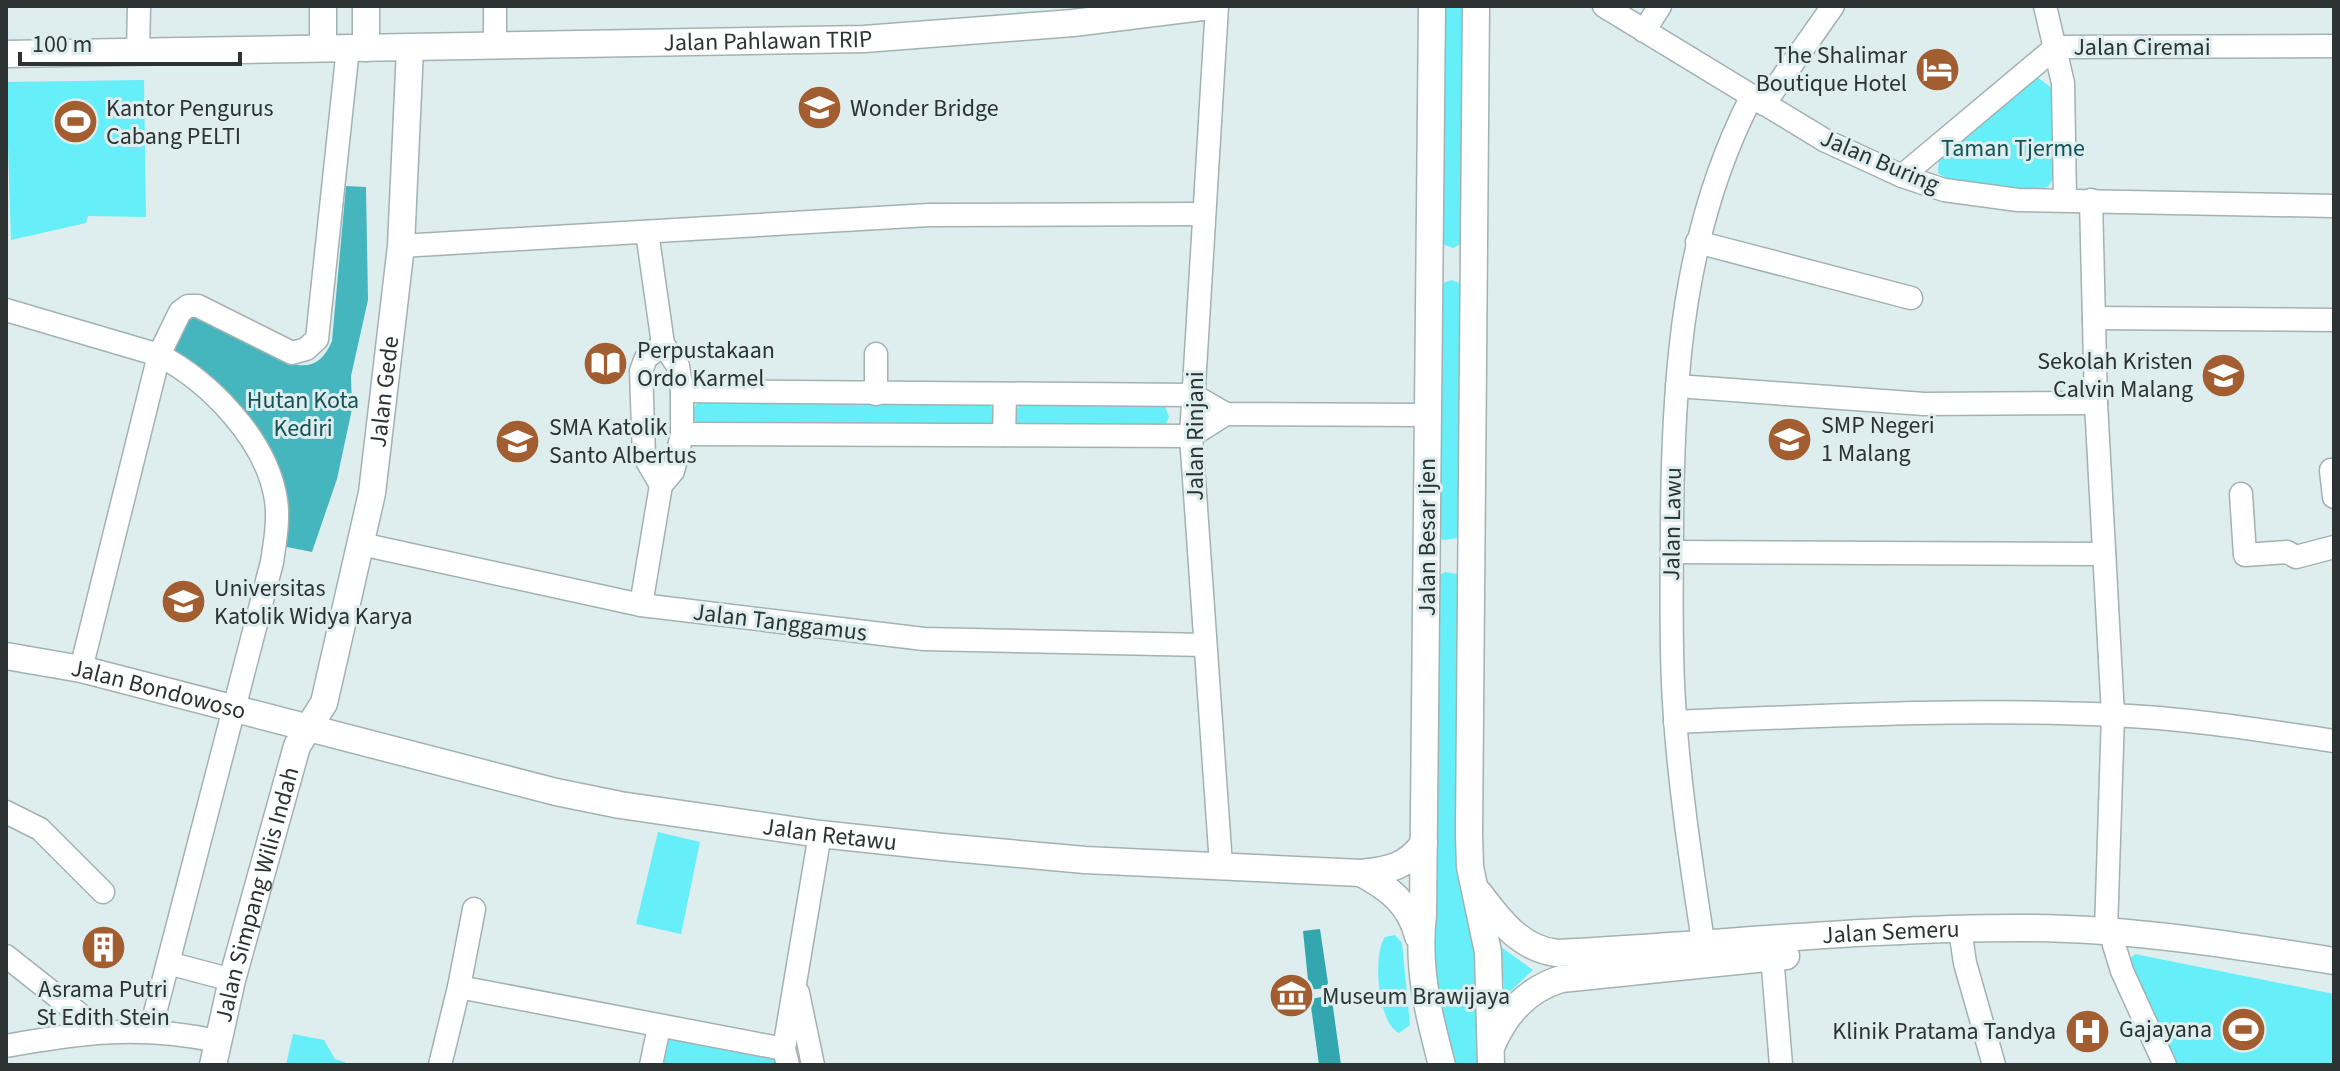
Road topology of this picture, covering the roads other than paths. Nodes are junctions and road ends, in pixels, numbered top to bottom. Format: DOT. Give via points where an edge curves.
graph roads {
  1 [pos="139,6"];
  2 [pos="323,6"];
  3 [pos="366,6"];
  4 [pos="495,6"];
  5 [pos="1210,6"];
  6 [pos="1217,6"];
  7 [pos="1432,6"];
  8 [pos="1476,6"];
  9 [pos="1604,6"];
  10 [pos="1660,6"];
  11 [pos="1833,6"];
  12 [pos="2045,6"];
  13 [pos="1182,8"];
  14 [pos="1644,31"];
  15 [pos="2334,46"];
  16 [pos="495,47"];
  17 [pos="2056,47"];
  18 [pos="346,48"];
  19 [pos="410,49"];
  20 [pos="138,51"];
  21 [pos="6,54"];
  22 [pos="1758,100"];
  23 [pos="1902,176"];
  24 [pos="2065,199"];
  25 [pos="2091,200"];
  26 [pos="2334,206"];
  27 [pos="1204,214"];
  28 [pos="647,232"];
  29 [pos="1697,242"];
  30 [pos="401,246"];
  31 [pos="1429,260"];
  32 [pos="1474,261"];
  33 [pos="1911,298"];
  34 [pos="6,310"];
  35 [pos="2094,318"];
  36 [pos="2334,320"];
  37 [pos="663,344"];
  38 [pos="876,354"];
  39 [pos="159,355"];
  40 [pos="1677,386"];
  41 [pos="682,391"];
  42 [pos="876,394"];
  43 [pos="1005,395"];
  44 [pos="1193,395"];
  45 [pos="2096,403"];
  46 [pos="1226,414"];
  47 [pos="1428,415"];
  48 [pos="682,434"];
  49 [pos="1004,435"];
  50 [pos="1191,436"];
  51 [pos="2331,470"];
  52 [pos="661,485"];
  53 [pos="2241,494"];
  54 [pos="2334,497"];
  55 [pos="361,544"];
  56 [pos="2334,547"];
  57 [pos="1672,552"];
  58 [pos="2104,554"];
  59 [pos="1471,555"];
  60 [pos="1427,556"];
  61 [pos="641,605"];
  62 [pos="1205,645"];
  63 [pos="6,656"];
  64 [pos="81,669"];
  65 [pos="233,709"];
  66 [pos="2113,715"];
  67 [pos="1675,722"];
  68 [pos="310,727"];
  69 [pos="2334,741"];
  70 [pos="6,812"];
  71 [pos="820,834"];
  72 [pos="1424,843"];
  73 [pos="1221,865"];
  74 [pos="1361,873"];
  75 [pos="1474,887"];
  76 [pos="103,892"];
  77 [pos="474,909"];
  78 [pos="1961,937"];
  79 [pos="2110,938"];
  80 [pos="1420,945"];
  81 [pos="1772,948"];
  82 [pos="1705,953"];
  83 [pos="6,956"];
  84 [pos="2334,961"];
  85 [pos="168,963"];
  86 [pos="2334,975"];
  87 [pos="232,980"];
  88 [pos="796,980"];
  89 [pos="459,987"];
  90 [pos="659,1027"];
  91 [pos="102,1032"];
  92 [pos="150,1032"];
  93 [pos="6,1046"];
  94 [pos="215,1053"];
  95 [pos="786,1057"];
  96 [pos="1490,1058"];
  97 [pos="440,1065"];
  98 [pos="651,1065"];
  99 [pos="813,1065"];
  100 [pos="1441,1065"];
  101 [pos="1781,1065"];
  102 [pos="1994,1065"];
  103 [pos="2165,1065"];
  1 -- 20 [label="street"];
  2 -- 18 [label="main road"];
  3 -- 18 [label="main road"];
  4 -- 16 [label="street"];
  5 -- 13 [label="main road, Jalan Pahlawan TRIP"];
  6 -- 27 [label="street, Jalan Rinjani"];
  7 -- 31 [label="main road, Jalan Besar Ijen"];
  8 -- 32 [label="main road, Jalan Besar Ijen"];
  9 -- 14 [label="street, Jalan Buring"];
  10 -- 14 [label="street"];
  11 -- 22 [label="street, Jalan Lawu"];
  12 -- 17 [label="street"];
  13 -- 16 [label="main road, Jalan Pahlawan TRIP" via="1073,23 864,39"];
  14 -- 22 [label="street, Jalan Buring"];
  15 -- 17 [label="street, Jalan Ciremai"];
  16 -- 19 [label="main road, Jalan Pahlawan TRIP"];
  17 -- 23 [label="street, Jalan Ciremai"];
  17 -- 24 [label="street" via="2064,95"];
  18 -- 19 [label="main road, Jalan Pahlawan TRIP"];
  18 -- 20 [label="main road, Jalan Pahlawan TRIP"];
  18 -- 39 [label="street" via="317,339 292,353 193,305 180,312"];
  19 -- 30 [label="main road, Jalan Gede"];
  20 -- 21 [label="main road, Jalan Pahlawan TRIP"];
  22 -- 23 [label="street, Jalan Buring" via="1838,147"];
  22 -- 29 [label="street, Jalan Lawu" via="1714,180"];
  23 -- 24 [label="street, Jalan Buring" via="1944,190 2018,200"];
  24 -- 25 [label="street, Jalan Buring"];
  25 -- 26 [label="street, Jalan Buring"];
  25 -- 35 [label="street"];
  27 -- 28 [label="street" via="929,215"];
  27 -- 44 [label="street, Jalan Rinjani"];
  28 -- 30 [label="street"];
  28 -- 37 [label="street"];
  29 -- 33 [label="street"];
  29 -- 40 [label="street, Jalan Lawu"];
  30 -- 55 [label="main road, Jalan Gede"];
  31 -- 32 [label="main road"];
  31 -- 47 [label="main road, Jalan Besar Ijen"];
  32 -- 59 [label="main road, Jalan Besar Ijen"];
  34 -- 39 [label="street"];
  35 -- 36 [label="street"];
  35 -- 45 [label="street"];
  37 -- 41 [label="street" via="678,366"];
  37 -- 52 [label="street" via="646,358 641,371 644,456"];
  38 -- 42 [label="street"];
  39 -- 64 [label="street"];
  39 -- 65 [label="street" via="209,391 243,429 265,466 277,503 272,562"];
  40 -- 45 [label="street" via="1924,404"];
  40 -- 57 [label="street, Jalan Lawu"];
  41 -- 42 [label="street"];
  41 -- 48 [label="street"];
  42 -- 43 [label="street"];
  43 -- 44 [label="street"];
  43 -- 49 [label="street"];
  44 -- 46 [label="street"];
  44 -- 50 [label="street, Jalan Rinjani"];
  45 -- 58 [label="street"];
  46 -- 47 [label="street"];
  46 -- 50 [label="street"];
  47 -- 60 [label="main road, Jalan Besar Ijen"];
  48 -- 49 [label="street"];
  48 -- 52 [label="street" via="673,471"];
  49 -- 50 [label="street"];
  50 -- 62 [label="street, Jalan Rinjani"];
  51 -- 54 [label="street"];
  52 -- 61 [label="street"];
  53 -- 56 [label="street" via="2245,555 2287,552 2296,557"];
  55 -- 61 [label="street, Jalan Tanggamus"];
  55 -- 68 [label="main road, Jalan Gede" via="324,703"];
  57 -- 58 [label="street"];
  57 -- 67 [label="street, Jalan Lawu"];
  58 -- 66 [label="street"];
  59 -- 60 [label="main road"];
  59 -- 75 [label="main road, Jalan Besar Ijen" via="1469,834"];
  60 -- 72 [label="main road, Jalan Besar Ijen"];
  61 -- 62 [label="street, Jalan Tanggamus" via="924,639"];
  62 -- 73 [label="street, Jalan Rinjani"];
  63 -- 64 [label="main road, Jalan Bondowoso"];
  64 -- 65 [label="main road, Jalan Bondowoso"];
  65 -- 68 [label="main road, Jalan Bondowoso"];
  65 -- 85 [label="street"];
  66 -- 67 [label="street" via="1892,712"];
  66 -- 69 [label="street"];
  66 -- 79 [label="street"];
  67 -- 82 [label="street, Jalan Lawu"];
  68 -- 71 [label="main road, Jalan Retawu" via="556,792"];
  68 -- 87 [label="main road, Jalan Simpang Wilis Indah" via="297,746"];
  70 -- 76 [label="street" via="40,829"];
  71 -- 73 [label="main road, Jalan Retawu" via="1085,860"];
  71 -- 88 [label="street"];
  72 -- 74 [label="main road, Jalan Retawu" via="1401,866"];
  72 -- 80 [label="main road, Jalan Besar Ijen"];
  73 -- 74 [label="main road, Jalan Retawu"];
  74 -- 80 [label="main road" via="1401,901 1414,921"];
  75 -- 82 [label="main road, Jalan Semeru" via="1507,928 1539,951"];
  75 -- 96 [label="main road, Jalan Besar Ijen" via="1488,952"];
  77 -- 89 [label="street"];
  78 -- 79 [label="main road, Jalan Semeru"];
  78 -- 81 [label="main road, Jalan Semeru"];
  78 -- 102 [label="street"];
  79 -- 84 [label="main road, Jalan Semeru"];
  79 -- 86 [label="main road, Jalan Semeru"];
  79 -- 103 [label="street"];
  80 -- 100 [label="main road, Jalan Besar Ijen" via="1422,989"];
  81 -- 82 [label="main road, Jalan Semeru"];
  81 -- 101 [label="street"];
  82 -- 96 [label="main road, Jalan Semeru" via="1546,983 1514,1007"];
  83 -- 91 [label="street"];
  85 -- 87 [label="street"];
  85 -- 92 [label="street"];
  87 -- 94 [label="main road, Jalan Simpang Wilis Indah"];
  88 -- 95 [label="street"];
  88 -- 99 [label="street"];
  89 -- 90 [label="street"];
  89 -- 97 [label="street"];
  90 -- 95 [label="street"];
  90 -- 98 [label="street"];
  91 -- 92 [label="street"];
  91 -- 93 [label="street"];
  92 -- 94 [label="street"];
}
